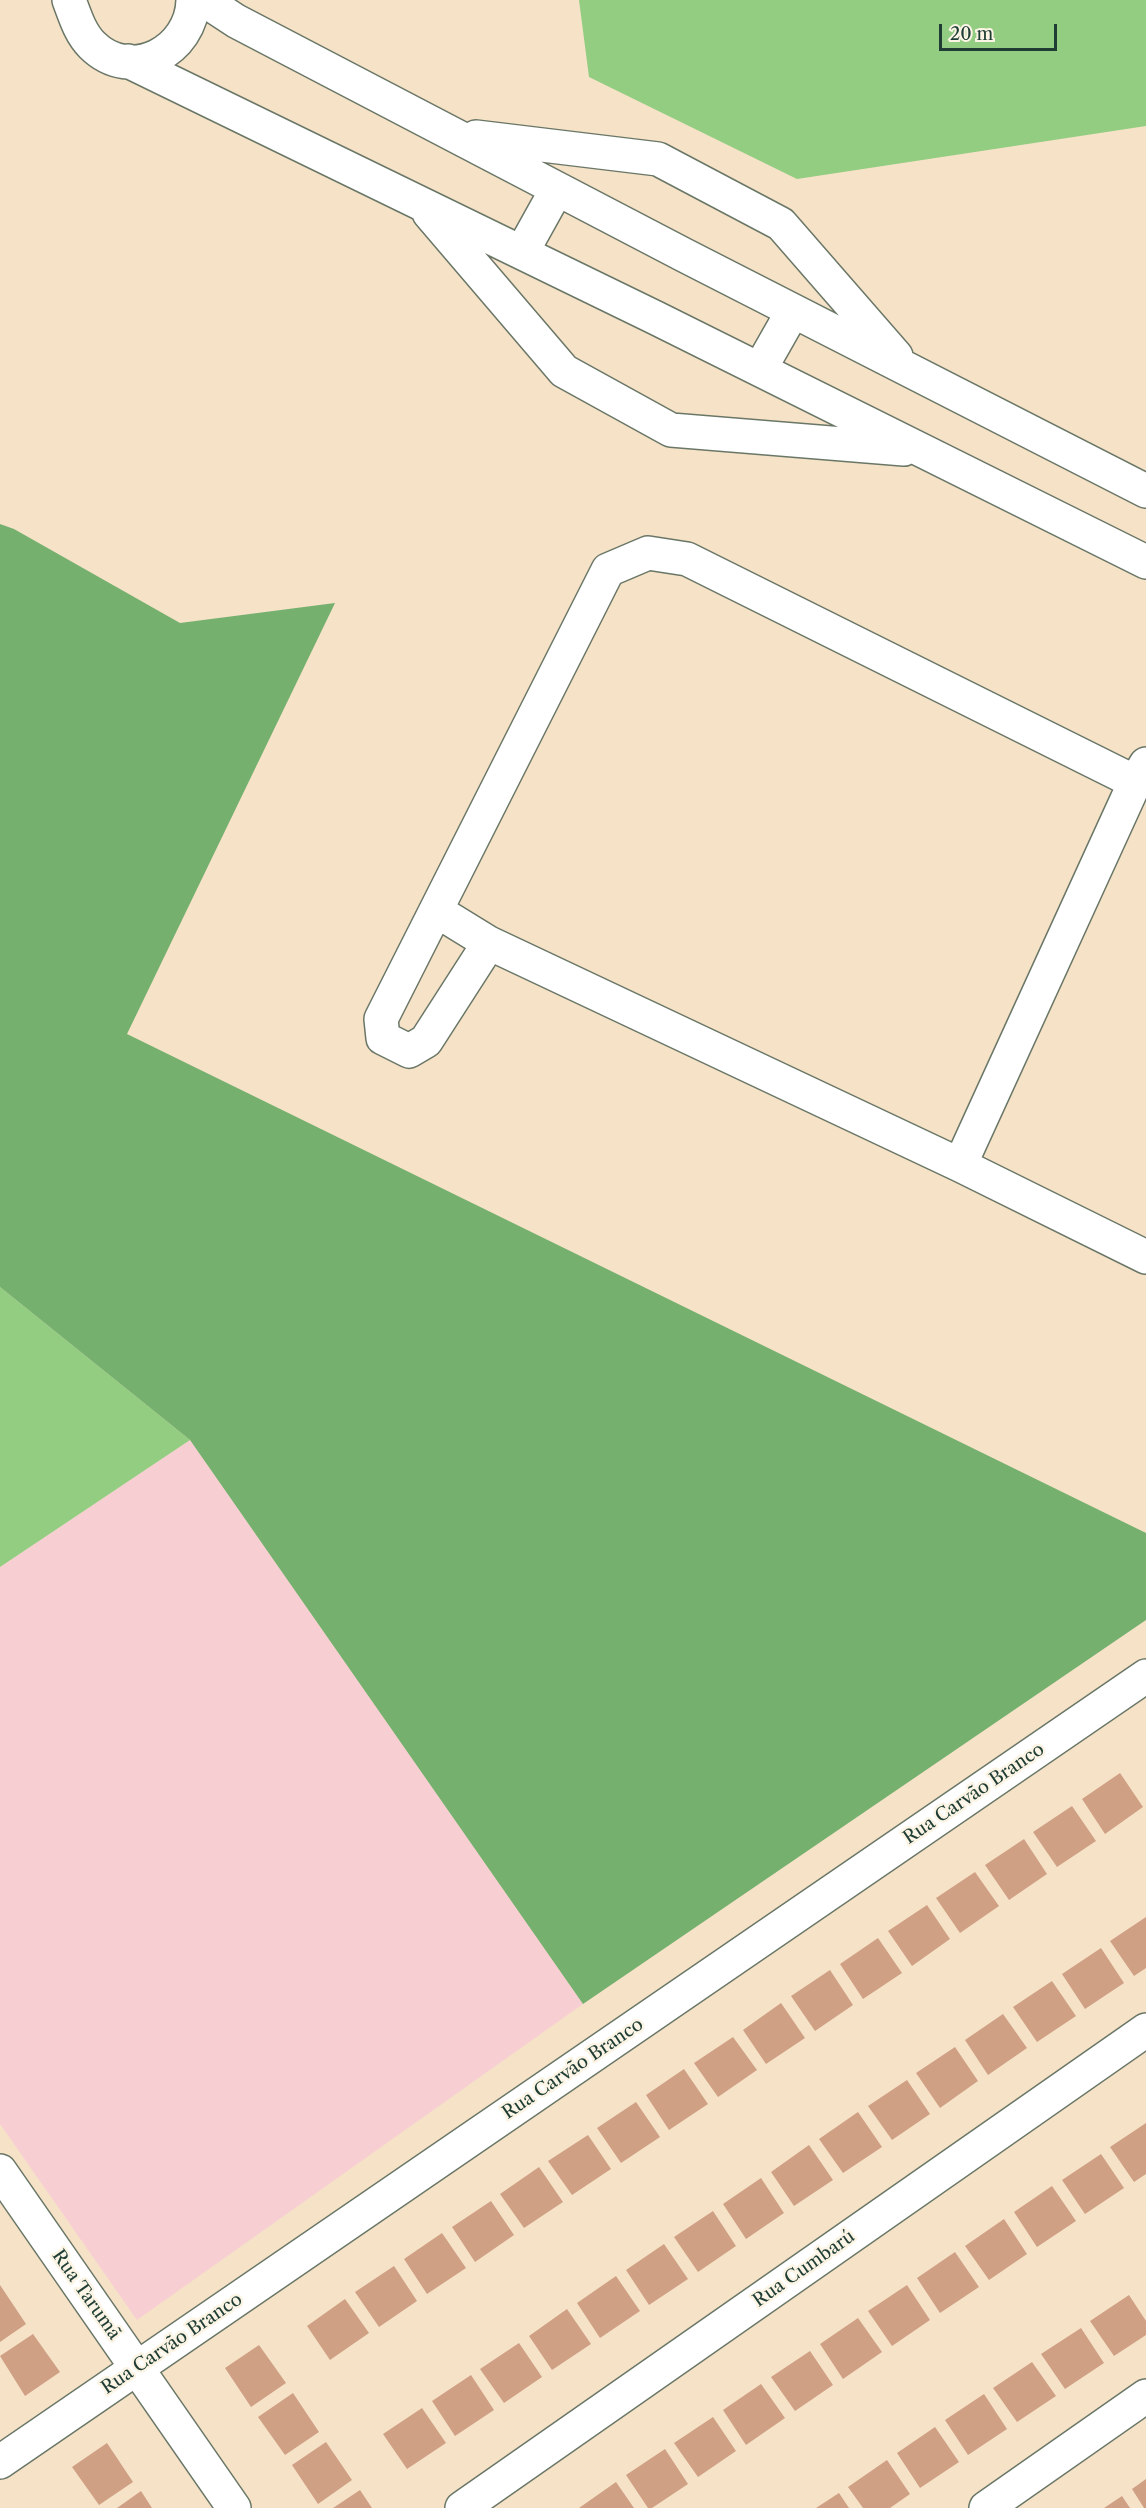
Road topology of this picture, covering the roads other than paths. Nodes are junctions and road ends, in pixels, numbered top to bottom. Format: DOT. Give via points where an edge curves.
graph roads {
  1 [pos="193,0"];
  2 [pos="204,0"];
  3 [pos="72,4"];
  4 [pos="128,61"];
  5 [pos="453,134"];
  6 [pos="557,189"];
  7 [pos="420,203"];
  8 [pos="522,252"];
  9 [pos="793,311"];
  10 [pos="760,369"];
  11 [pos="907,369"];
  12 [pos="920,450"];
  13 [pos="1146,491"];
  14 [pos="1146,562"];
  15 [pos="1141,773"];
  16 [pos="437,911"];
  17 [pos="489,943"];
  18 [pos="960,1165"];
  19 [pos="1146,1257"];
  20 [pos="1146,1676"];
  21 [pos="1146,2031"];
  22 [pos="0,2171"];
  23 [pos="137,2369"];
  24 [pos="1146,2396"];
  25 [pos="0,2462"];
  26 [pos="234,2508"];
  27 [pos="462,2508"];
  28 [pos="986,2508"];
  1 -- 4 [label="street" via="187,30 176,44 146,61"];
  2 -- 5 [label="street" via="236,21"];
  3 -- 4 [label="street" via="81,32 93,47"];
  4 -- 7 [label="street"];
  5 -- 6 [label="street"];
  5 -- 11 [label="street" via="658,159 781,224"];
  6 -- 8 [label="street"];
  6 -- 9 [label="street"];
  7 -- 8 [label="street"];
  7 -- 12 [label="street" via="564,371 671,430"];
  8 -- 10 [label="street"];
  9 -- 10 [label="street"];
  9 -- 11 [label="street"];
  10 -- 12 [label="street"];
  11 -- 13 [label="street"];
  12 -- 14 [label="street"];
  15 -- 16 [label="street" via="687,559 648,553 608,570"];
  15 -- 18 [label="street"];
  16 -- 17 [label="street"];
  16 -- 17 [label="street" via="381,1019 383,1038 409,1051 426,1041"];
  17 -- 18 [label="street"];
  18 -- 19 [label="street"];
  20 -- 23 [label="street, Rua Carvão Branco"];
  21 -- 27 [label="street, Rua Cumbarú"];
  22 -- 23 [label="street, Rua Tarumã"];
  23 -- 25 [label="street, Rua Carvão Branco"];
  23 -- 26 [label="street, Rua Tarumã"];
  24 -- 28 [label="street"];
}
